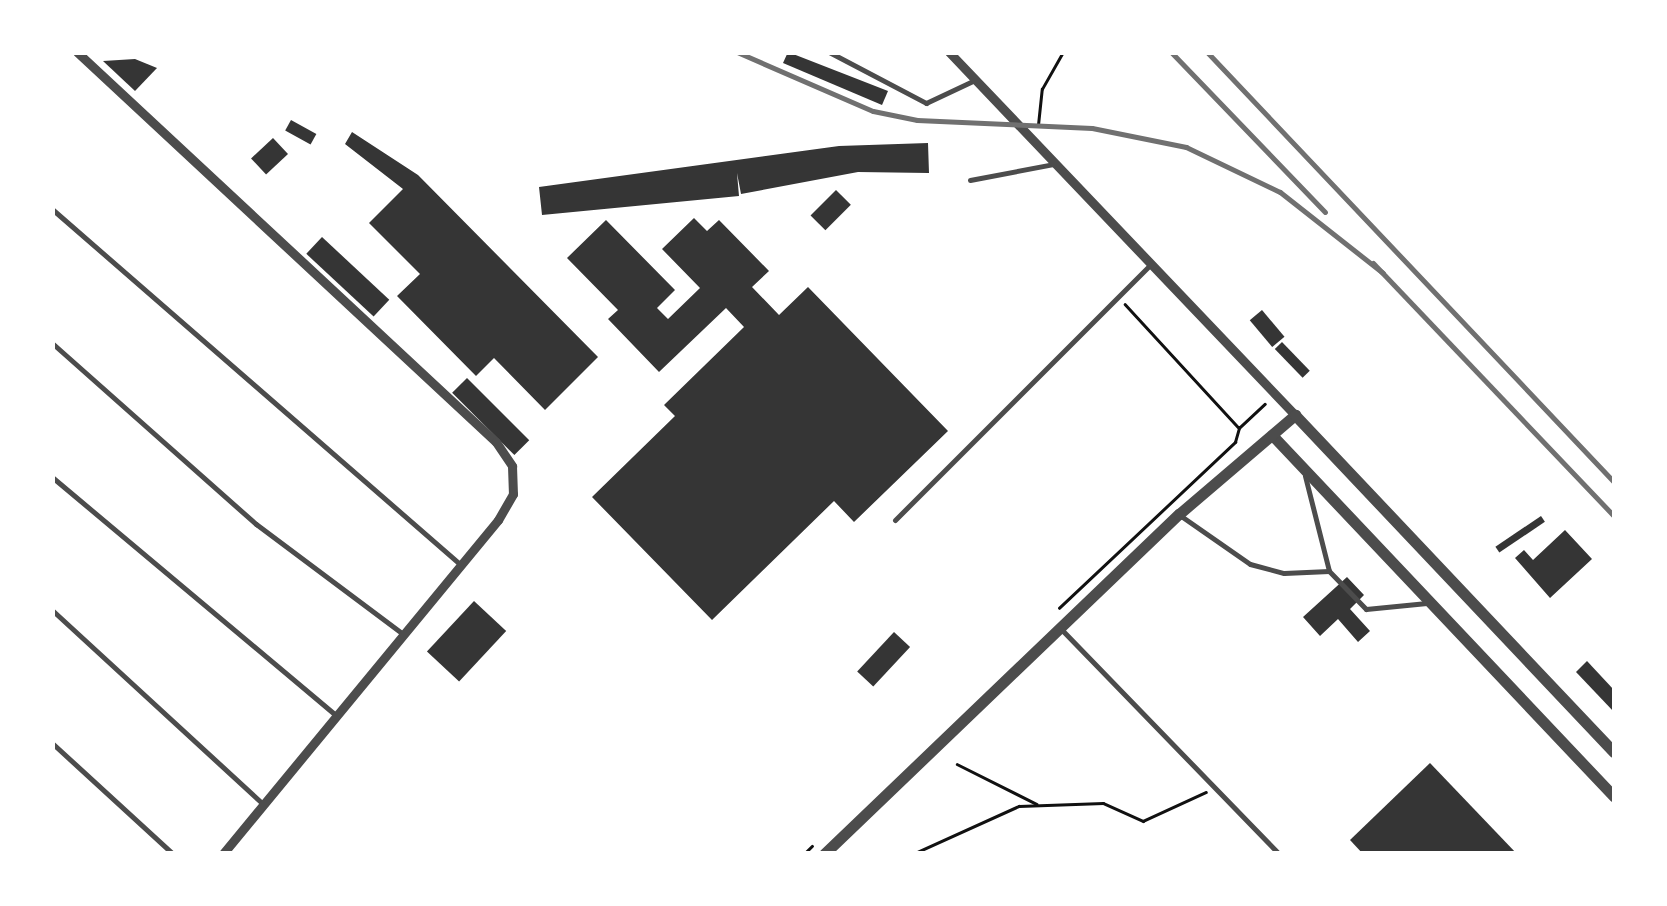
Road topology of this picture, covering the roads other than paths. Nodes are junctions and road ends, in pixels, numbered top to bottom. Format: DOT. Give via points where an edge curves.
graph roads {
  1 [pos="77,52"];
  2 [pos="829,52"];
  3 [pos="949,52"];
  4 [pos="975,80"];
  5 [pos="1054,164"];
  6 [pos="970,180"];
  7 [pos="52,209"];
  8 [pos="1151,264"];
  9 [pos="52,343"];
  10 [pos="1294,415"];
  11 [pos="1272,434"];
  12 [pos="1304,468"];
  13 [pos="52,477"];
  14 [pos="1179,514"];
  15 [pos="896,520"];
  16 [pos="461,565"];
  17 [pos="1329,571"];
  18 [pos="1431,603"];
  19 [pos="52,610"];
  20 [pos="1060,628"];
  21 [pos="403,634"];
  22 [pos="336,715"];
  23 [pos="52,743"];
  24 [pos="1614,752"];
  25 [pos="1614,796"];
  26 [pos="263,804"];
  27 [pos="173,854"];
  28 [pos="223,854"];
  29 [pos="824,854"];
  30 [pos="1279,854"];
  1 -- 16 [label="street" via="496,442 512,466 513,494"];
  2 -- 4 [label="lane" via="926,103"];
  3 -- 4 [label="street"];
  4 -- 5 [label="street"];
  5 -- 6 [label="lane"];
  5 -- 8 [label="street"];
  7 -- 16 [label="lane"];
  8 -- 10 [label="street"];
  8 -- 15 [label="lane"];
  9 -- 21 [label="lane" via="256,524"];
  10 -- 11 [label="street"];
  10 -- 24 [label="street"];
  11 -- 12 [label="street"];
  11 -- 14 [label="street"];
  12 -- 17 [label="lane"];
  12 -- 18 [label="street"];
  13 -- 22 [label="lane"];
  14 -- 17 [label="lane" via="1250,564 1284,573"];
  14 -- 20 [label="street"];
  16 -- 21 [label="street"];
  17 -- 18 [label="lane" via="1366,610"];
  18 -- 25 [label="street"];
  19 -- 26 [label="lane"];
  20 -- 29 [label="street"];
  20 -- 30 [label="lane"];
  21 -- 22 [label="street"];
  22 -- 26 [label="street"];
  23 -- 27 [label="lane"];
  26 -- 28 [label="street"];
}
